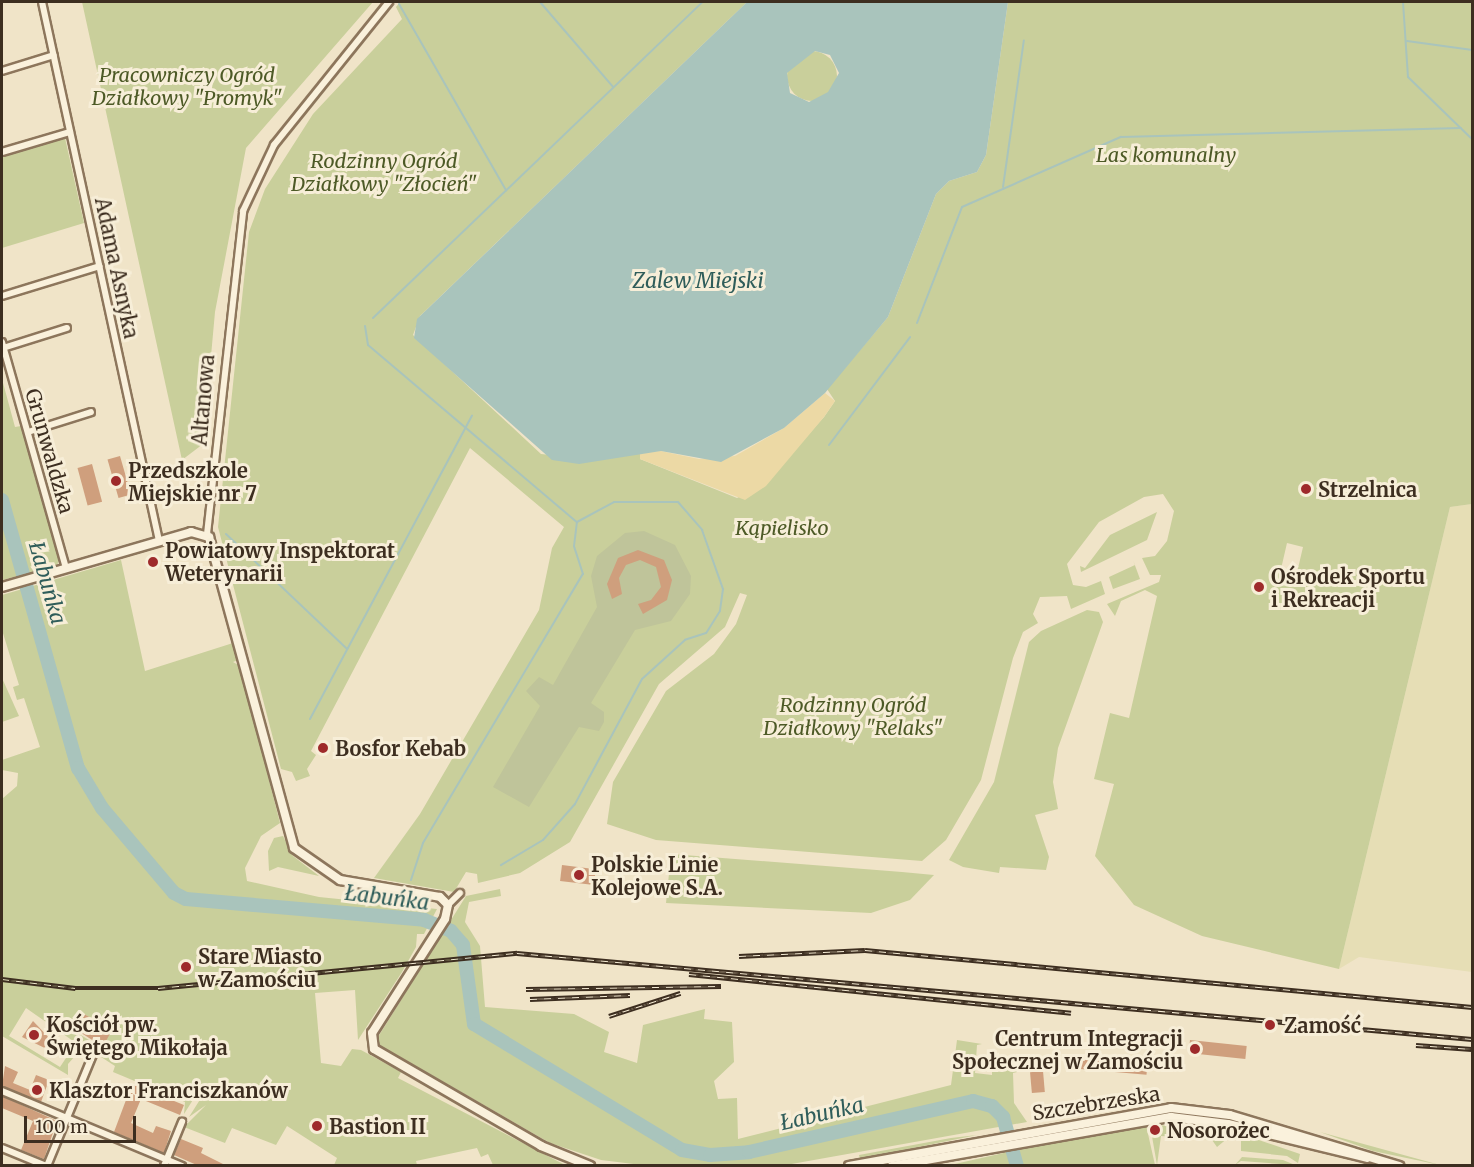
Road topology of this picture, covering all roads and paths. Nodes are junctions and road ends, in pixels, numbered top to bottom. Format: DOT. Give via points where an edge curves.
graph roads {
  1 [pos="42,2"];
  2 [pos="388,2"];
  3 [pos="54,55"];
  4 [pos="2,71"];
  5 [pos="70,132"];
  6 [pos="2,152"];
  7 [pos="100,266"];
  8 [pos="2,296"];
  9 [pos="67,328"];
  10 [pos="2,345"];
  11 [pos="91,412"];
  12 [pos="28,432"];
  13 [pos="207,534"];
  14 [pos="159,541"];
  15 [pos="66,568"];
  16 [pos="2,587"];
  17 [pos="460,893"];
  18 [pos="448,905"];
  19 [pos="96,1047"];
  20 [pos="2,1091"];
  21 [pos="66,1119"];
  22 [pos="182,1122"];
  23 [pos="2,1148"];
  24 [pos="1380,1160"];
  25 [pos="166,1162"];
  26 [pos="878,1162"];
  27 [pos="575,1164"];
  28 [pos="46,1166"];
  29 [pos="182,1166"];
  30 [pos="590,1166"];
  31 [pos="849,1166"];
  32 [pos="892,1166"];
  33 [pos="1399,1166"];
  1 -- 3 [label="street, Adama Asnyka"];
  2 -- 13 [label="street, Altanowa" via="279,137 243,211"];
  3 -- 4 [label="street"];
  3 -- 5 [label="street, Adama Asnyka"];
  5 -- 6 [label="street"];
  5 -- 7 [label="street, Adama Asnyka"];
  7 -- 8 [label="street"];
  7 -- 14 [label="street, Adama Asnyka"];
  9 -- 10 [label="street"];
  10 -- 12 [label="street, Grunwaldzka"];
  11 -- 12 [label="street"];
  12 -- 15 [label="street, Grunwaldzka"];
  13 -- 14 [label="street" via="191,532"];
  13 -- 18 [label="street, Altanowa" via="294,848 340,880 440,897"];
  14 -- 15 [label="street"];
  15 -- 16 [label="street"];
  17 -- 18 [label="street"];
  18 -- 27 [label="street" via="445,919 372,1033 376,1052"];
  19 -- 21 [label="street"];
  20 -- 21 [label="street"];
  21 -- 25 [label="street"];
  21 -- 28 [label="street"];
  22 -- 25 [label="street"];
  23 -- 28 [label="street"];
  24 -- 26 [label="street, Szczebrzeska" via="1315,1138 1194,1109 1129,1111"];
  24 -- 32 [label="street, Szczebrzeska" via="1187,1118 1136,1119"];
  24 -- 33 [label="street, Szczebrzeska"];
  25 -- 29 [label="street"];
  26 -- 31 [label="street, Szczebrzeska"];
  27 -- 30 [label="street"];
}
